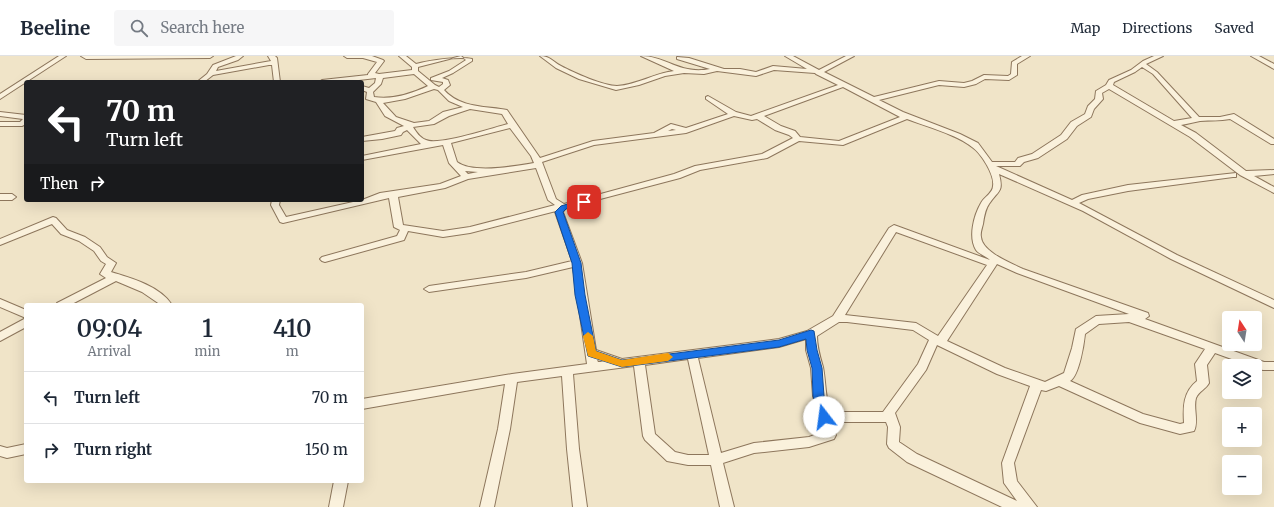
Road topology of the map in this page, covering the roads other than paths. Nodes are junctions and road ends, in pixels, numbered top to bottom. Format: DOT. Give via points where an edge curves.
graph roads {
  1 [pos="63,56"];
  2 [pos="84,56"];
  3 [pos="120,56"];
  4 [pos="168,56"];
  5 [pos="210,56"];
  6 [pos="240,56"];
  7 [pos="271,56"];
  8 [pos="347,56"];
  9 [pos="362,56"];
  10 [pos="402,56"];
  11 [pos="458,56"];
  12 [pos="464,56"];
  13 [pos="543,56"];
  14 [pos="644,56"];
  15 [pos="851,56"];
  16 [pos="1027,56"];
  17 [pos="1254,56"];
  18 [pos="679,58"];
  19 [pos="791,58"];
  20 [pos="1156,58"];
  21 [pos="226,59"];
  22 [pos="274,64"];
  23 [pos="703,64"];
  24 [pos="1142,64"];
  25 [pos="1274,67"];
  26 [pos="775,68"];
  27 [pos="415,69"];
  28 [pos="717,69"];
  29 [pos="1150,69"];
  30 [pos="684,71"];
  31 [pos="817,72"];
  32 [pos="210,74"];
  33 [pos="379,76"];
  34 [pos="436,78"];
  35 [pos="28,80"];
  36 [pos="202,80"];
  37 [pos="277,80"];
  38 [pos="350,80"];
  39 [pos="426,82"];
  40 [pos="24,83"];
  41 [pos="843,85"];
  42 [pos="1109,86"];
  43 [pos="436,88"];
  44 [pos="616,88"];
  45 [pos="364,89"];
  46 [pos="370,91"];
  47 [pos="622,95"];
  48 [pos="0,97"];
  49 [pos="708,98"];
  50 [pos="370,99"];
  51 [pos="382,100"];
  52 [pos="872,100"];
  53 [pos="364,102"];
  54 [pos="460,102"];
  55 [pos="470,106"];
  56 [pos="0,114"];
  57 [pos="446,114"];
  58 [pos="734,114"];
  59 [pos="758,116"];
  60 [pos="24,117"];
  61 [pos="906,117"];
  62 [pos="1197,118"];
  63 [pos="24,122"];
  64 [pos="1170,123"];
  65 [pos="0,124"];
  66 [pos="408,126"];
  67 [pos="512,126"];
  68 [pos="364,139"];
  69 [pos="798,139"];
  70 [pos="446,141"];
  71 [pos="1274,142"];
  72 [pos="430,144"];
  73 [pos="364,158"];
  74 [pos="538,163"];
  75 [pos="457,166"];
  76 [pos="992,167"];
  77 [pos="510,169"];
  78 [pos="1274,172"];
  79 [pos="1243,173"];
  80 [pos="1233,175"];
  81 [pos="466,177"];
  82 [pos="1274,190"];
  83 [pos="393,196"];
  84 [pos="0,197"];
  85 [pos="12,197"];
  86 [pos="364,201"];
  87 [pos="276,202"];
  88 [pos="362,202"];
  89 [pos="1072,203"];
  90 [pos="564,207"];
  91 [pos="405,228"];
  92 [pos="0,242"];
  93 [pos="325,259"];
  94 [pos="994,262"];
  95 [pos="577,263"];
  96 [pos="116,277"];
  97 [pos="429,288"];
  98 [pos="0,302"];
  99 [pos="65,303"];
  100 [pos="165,303"];
  101 [pos="1274,304"];
  102 [pos="24,313"];
  103 [pos="837,319"];
  104 [pos="24,323"];
  105 [pos="811,334"];
  106 [pos="0,337"];
  107 [pos="938,341"];
  108 [pos="1213,347"];
  109 [pos="591,353"];
  110 [pos="692,354"];
  111 [pos="639,361"];
  112 [pos="1274,362"];
  113 [pos="622,363"];
  114 [pos="1274,366"];
  115 [pos="592,368"];
  116 [pos="568,371"];
  117 [pos="512,378"];
  118 [pos="1059,381"];
  119 [pos="1037,384"];
  120 [pos="364,406"];
  121 [pos="824,417"];
  122 [pos="890,417"];
  123 [pos="24,449"];
  124 [pos="0,451"];
  125 [pos="717,460"];
  126 [pos="341,483"];
  127 [pos="336,507"];
  128 [pos="487,507"];
  129 [pos="580,507"];
  130 [pos="727,507"];
  131 [pos="1016,507"];
  132 [pos="1030,507"];
  1 -- 35 [label="street"];
  2 -- 3 [label="street"];
  3 -- 4 [label="street"];
  4 -- 5 [label="street"];
  6 -- 21 [label="street" via="236,59"];
  7 -- 22 [label="street" via="274,58"];
  8 -- 9 [label="street"];
  9 -- 33 [label="street" via="381,61 371,74"];
  10 -- 27 [label="street"];
  11 -- 27 [label="street"];
  12 -- 34 [label="street" via="470,60"];
  13 -- 44 [label="street" via="558,67 581,78"];
  14 -- 30 [label="street"];
  15 -- 31 [label="street"];
  16 -- 52 [label="street" via="1014,63 1014,74 1009,78 984,78 964,85 939,83"];
  17 -- 25 [label="street"];
  18 -- 23 [label="street"];
  19 -- 26 [label="street"];
  19 -- 31 [label="street"];
  20 -- 24 [label="street"];
  20 -- 29 [label="street" via="1154,66"];
  21 -- 32 [label="street" via="215,66"];
  22 -- 32 [label="street"];
  22 -- 37 [label="street"];
  23 -- 28 [label="street"];
  23 -- 30 [label="street"];
  24 -- 29 [label="street"];
  24 -- 42 [label="street" via="1111,81"];
  26 -- 28 [label="street" via="756,74 740,70 724,72"];
  26 -- 31 [label="street"];
  27 -- 33 [label="street"];
  27 -- 39 [label="street"];
  28 -- 30 [label="street" via="704,72"];
  29 -- 62 [label="street"];
  30 -- 44 [label="street"];
  31 -- 41 [label="street"];
  32 -- 36 [label="street"];
  33 -- 38 [label="street"];
  33 -- 46 [label="street" via="378,84"];
  34 -- 39 [label="street"];
  34 -- 43 [label="street" via="446,81 447,85"];
  39 -- 43 [label="street"];
  40 -- 48 [label="street"];
  41 -- 52 [label="street"];
  41 -- 59 [label="street"];
  42 -- 64 [label="street"];
  42 -- 76 [label="street" via="1098,92 1099,99 1088,115 1074,124 1064,137 1035,156 1021,160 1017,164"];
  43 -- 51 [label="street"];
  43 -- 54 [label="street"];
  44 -- 47 [label="street" via="614,91"];
  45 -- 46 [label="street"];
  46 -- 50 [label="street"];
  49 -- 58 [label="street"];
  50 -- 51 [label="street"];
  50 -- 53 [label="street"];
  51 -- 66 [label="street" via="379,102 388,115"];
  52 -- 61 [label="street"];
  54 -- 55 [label="street"];
  54 -- 57 [label="street"];
  55 -- 57 [label="street"];
  55 -- 67 [label="street" via="484,111 504,112"];
  56 -- 60 [label="street"];
  57 -- 66 [label="street" via="428,124"];
  58 -- 59 [label="street" via="752,118"];
  58 -- 74 [label="street" via="686,132 671,126 656,135 593,143"];
  59 -- 69 [label="street" via="792,133"];
  61 -- 69 [label="street" via="840,143"];
  61 -- 76 [label="street" via="971,142"];
  62 -- 64 [label="street" via="1191,122"];
  62 -- 71 [label="street" via="1231,116"];
  63 -- 65 [label="street"];
  64 -- 79 [label="street" via="1193,135"];
  66 -- 68 [label="street" via="398,133"];
  66 -- 72 [label="street" via="416,137"];
  67 -- 70 [label="street"];
  67 -- 74 [label="street"];
  69 -- 90 [label="street" via="764,156 698,168"];
  70 -- 72 [label="street"];
  70 -- 75 [label="street" via="453,163"];
  72 -- 73 [label="street"];
  74 -- 77 [label="street"];
  74 -- 90 [label="street" via="552,200"];
  75 -- 77 [label="street" via="472,169"];
  75 -- 81 [label="street"];
  76 -- 89 [label="street"];
  76 -- 94 [label="street" via="998,185 980,214 976,237 980,249"];
  77 -- 81 [label="street"];
  78 -- 79 [label="street"];
  79 -- 82 [label="street"];
  80 -- 89 [label="street" via="1128,188 1085,197"];
  81 -- 83 [label="street" via="442,186"];
  83 -- 86 [label="street" via="380,196"];
  83 -- 91 [label="street" via="399,227"];
  84 -- 85 [label="street"];
  87 -- 88 [label="street" via="283,220"];
  89 -- 101 [label="street" via="1174,257"];
  90 -- 91 [label="street" via="443,234"];
  90 -- 95 [label="street" via="559,212"];
  91 -- 93 [label="street" via="401,238"];
  92 -- 96 [label="street" via="53,220 64,232 82,239 96,249 111,263 105,274"];
  94 -- 103 [label="street" via="894,228"];
  94 -- 107 [label="street"];
  94 -- 112 [label="street"];
  95 -- 97 [label="street" via="526,275"];
  95 -- 109 [label="street"];
  96 -- 99 [label="street"];
  96 -- 100 [label="street" via="136,284 158,296"];
  98 -- 102 [label="street"];
  103 -- 105 [label="street"];
  103 -- 107 [label="street" via="847,318 916,327"];
  104 -- 106 [label="street"];
  105 -- 110 [label="street" via="779,343"];
  105 -- 121 [label="street" via="817,368 818,396"];
  107 -- 119 [label="street" via="1001,371"];
  107 -- 122 [label="street" via="931,346 921,369 888,412"];
  108 -- 114 [label="street" via="1263,366"];
  108 -- 118 [label="street" via="1130,318 1096,320 1080,332 1069,376"];
  108 -- 118 [label="street" via="1201,364 1203,383 1195,388 1189,397 1190,427 1180,429 1140,418"];
  109 -- 113 [label="street"];
  109 -- 115 [label="street"];
  110 -- 111 [label="street"];
  110 -- 125 [label="street"];
  111 -- 113 [label="street"];
  111 -- 125 [label="street" via="649,436 672,457"];
  113 -- 115 [label="street"];
  115 -- 116 [label="street"];
  116 -- 117 [label="street"];
  116 -- 129 [label="street"];
  117 -- 120 [label="street"];
  117 -- 128 [label="street"];
  118 -- 119 [label="street" via="1046,387"];
  119 -- 132 [label="street" via="1008,463 1011,483"];
  121 -- 122 [label="street"];
  121 -- 125 [label="street" via="830,435 809,442 754,448"];
  122 -- 131 [label="street" via="894,427 893,444 904,454"];
  123 -- 124 [label="street" via="7,453"];
  125 -- 130 [label="street"];
  126 -- 127 [label="street"];
}
